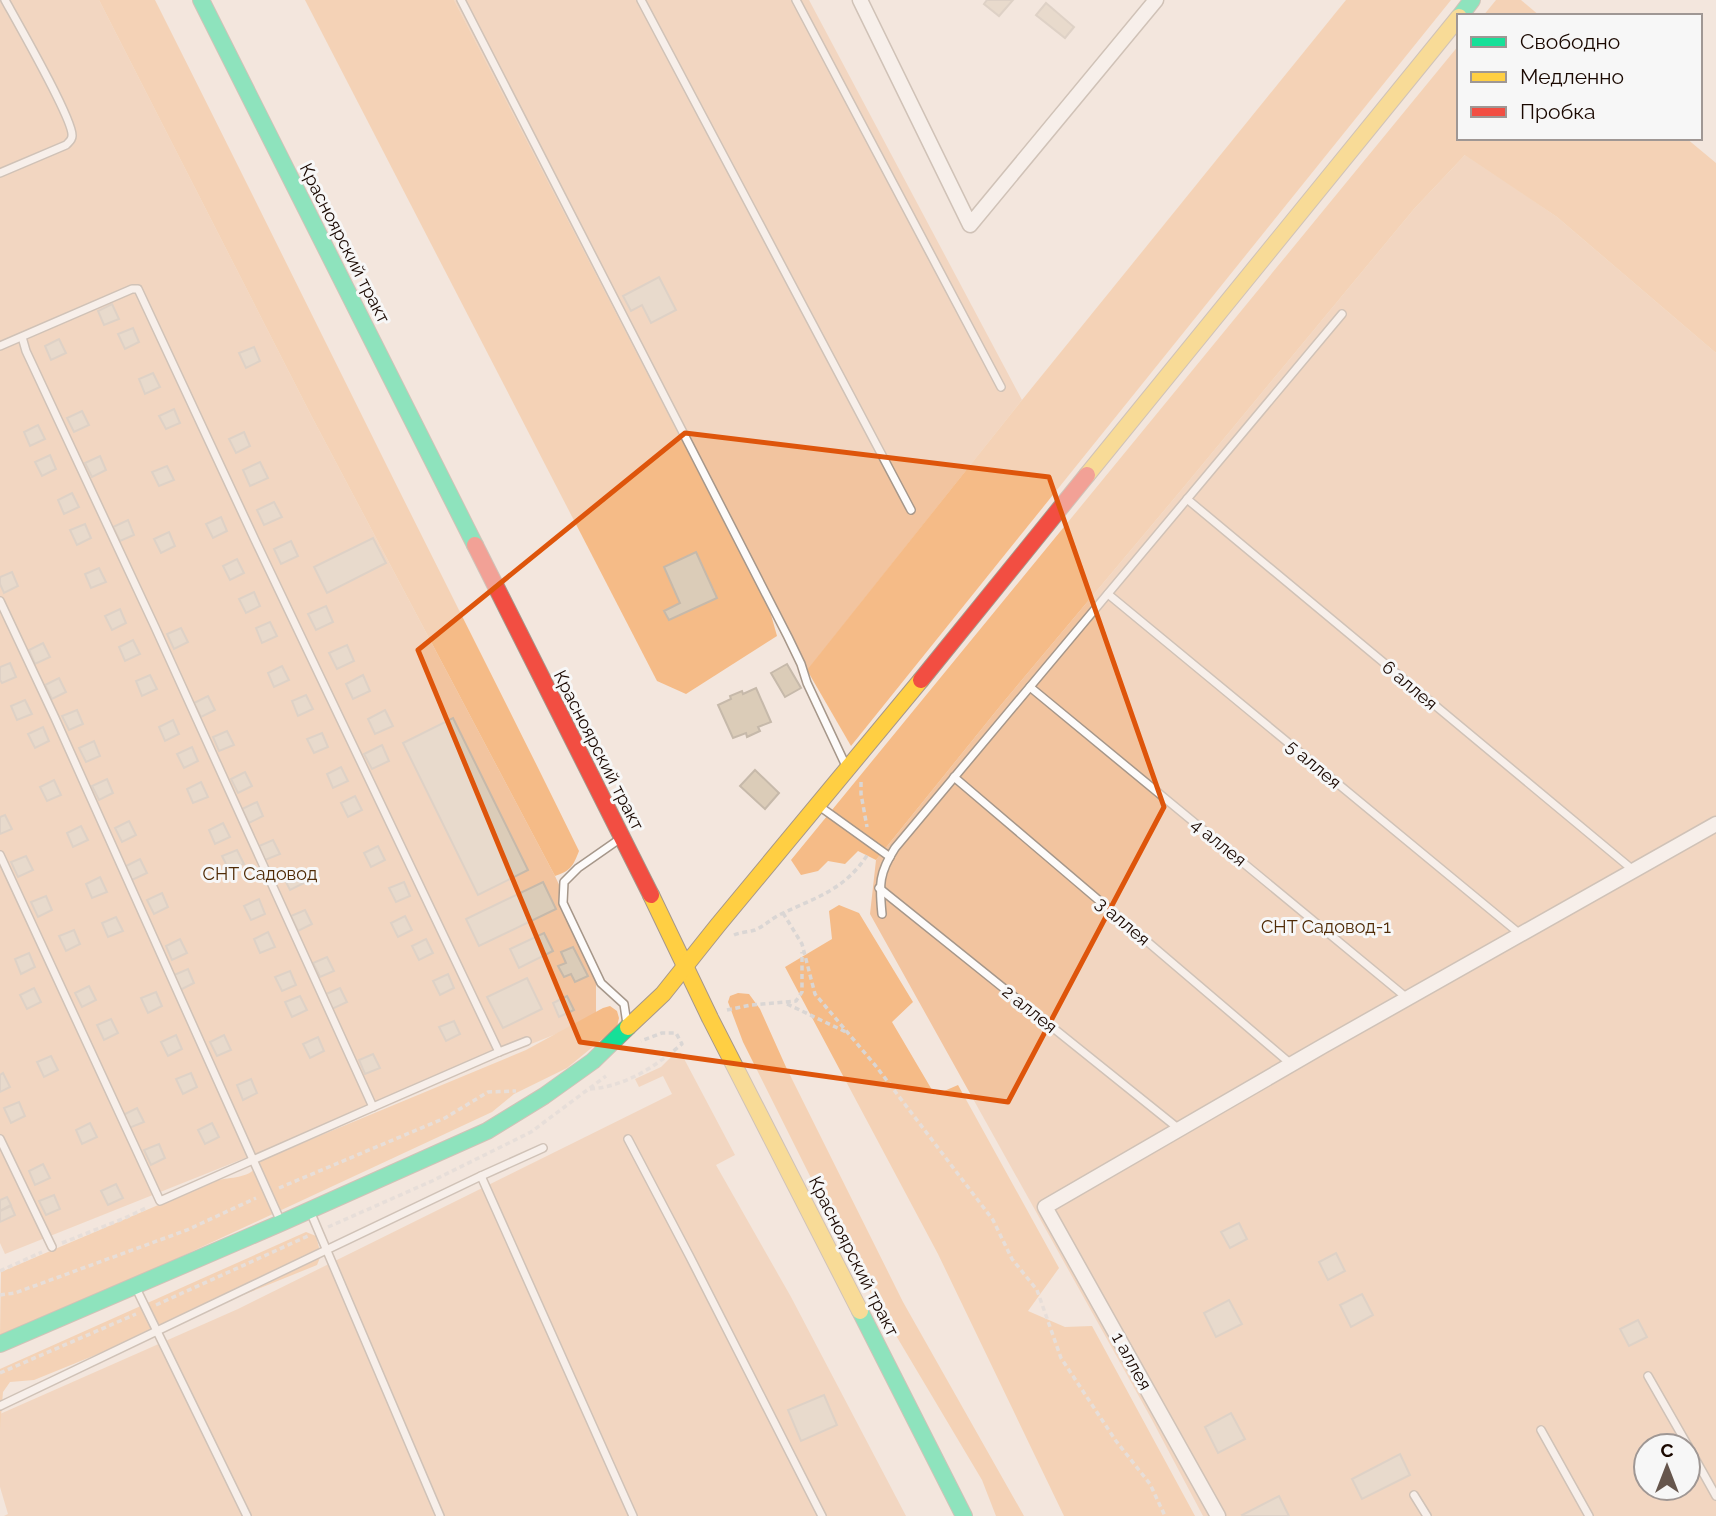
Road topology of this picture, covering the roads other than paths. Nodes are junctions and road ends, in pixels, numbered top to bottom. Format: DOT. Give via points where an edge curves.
graph roads {
  1 [pos="201,0"];
  2 [pos="461,0"];
  3 [pos="641,0"];
  4 [pos="796,0"];
  5 [pos="860,0"];
  6 [pos="1156,0"];
  7 [pos="4,3"];
  8 [pos="1457,15"];
  9 [pos="0,173"];
  10 [pos="1342,314"];
  11 [pos="22,337"];
  12 [pos="0,346"];
  13 [pos="1001,387"];
  14 [pos="1187,499"];
  15 [pos="911,510"];
  16 [pos="1108,594"];
  17 [pos="0,601"];
  18 [pos="1030,687"];
  19 [pos="848,770"];
  20 [pos="954,778"];
  21 [pos="818,805"];
  22 [pos="1716,824"];
  23 [pos="621,838"];
  24 [pos="0,855"];
  25 [pos="890,857"];
  26 [pos="1634,870"];
  27 [pos="879,888"];
  28 [pos="881,914"];
  29 [pos="1520,934"];
  30 [pos="686,966"];
  31 [pos="1408,998"];
  32 [pos="627,1029"];
  33 [pos="527,1041"];
  34 [pos="499,1052"];
  35 [pos="1292,1064"];
  36 [pos="373,1107"];
  37 [pos="1180,1129"];
  38 [pos="0,1139"];
  39 [pos="628,1139"];
  40 [pos="543,1147"];
  41 [pos="254,1159"];
  42 [pos="481,1176"];
  43 [pos="309,1210"];
  44 [pos="281,1223"];
  45 [pos="52,1247"];
  46 [pos="326,1250"];
  47 [pos="135,1285"];
  48 [pos="157,1331"];
  49 [pos="0,1344"];
  50 [pos="1648,1376"];
  51 [pos="0,1406"];
  52 [pos="1541,1430"];
  53 [pos="1680,1432"];
  54 [pos="1702,1471"];
  55 [pos="1414,1495"];
  56 [pos="1716,1496"];
  57 [pos="247,1516"];
  58 [pos="440,1516"];
  59 [pos="633,1516"];
  60 [pos="822,1516"];
  61 [pos="964,1516"];
  62 [pos="1218,1516"];
  63 [pos="1427,1516"];
  64 [pos="1589,1516"];
  1 -- 23 [label="main road, Красноярский тракт"];
  2 -- 19 [label="lane" via="788,637"];
  3 -- 15 [label="lane"];
  4 -- 13 [label="lane"];
  5 -- 6 [label="street" via="970,225"];
  7 -- 9 [label="lane" via="62,106 72,139"];
  8 -- 19 [label="main road"];
  10 -- 14 [label="lane"];
  11 -- 12 [label="lane"];
  11 -- 34 [label="lane" via="138,289"];
  11 -- 36 [label="lane"];
  14 -- 16 [label="lane"];
  14 -- 26 [label="lane, 6 аллея"];
  16 -- 18 [label="lane"];
  16 -- 29 [label="lane, 5 аллея"];
  17 -- 41 [label="lane"];
  18 -- 20 [label="lane"];
  18 -- 31 [label="lane, 4 аллея"];
  19 -- 21 [label="main road"];
  20 -- 25 [label="lane"];
  20 -- 35 [label="lane, 3 аллея"];
  21 -- 25 [label="lane"];
  21 -- 30 [label="main road"];
  22 -- 26 [label="street"];
  23 -- 30 [label="main road, Красноярский тракт"];
  23 -- 32 [label="lane" via="564,882 563,903 601,983 624,1004"];
  24 -- 41 [label="lane" via="160,1201"];
  25 -- 27 [label="lane"];
  26 -- 29 [label="street"];
  27 -- 28 [label="lane"];
  27 -- 37 [label="lane, 2 аллея"];
  29 -- 31 [label="street"];
  30 -- 32 [label="main road"];
  30 -- 61 [label="main road, Красноярский тракт"];
  31 -- 35 [label="street"];
  32 -- 43 [label="main road" via="593,1061 487,1131"];
  33 -- 34 [label="lane"];
  34 -- 36 [label="lane"];
  35 -- 37 [label="street"];
  36 -- 41 [label="lane"];
  37 -- 62 [label="street, 1 аллея" via="1045,1207"];
  38 -- 45 [label="lane"];
  39 -- 60 [label="lane"];
  40 -- 42 [label="lane"];
  41 -- 44 [label="lane"];
  42 -- 46 [label="lane"];
  42 -- 59 [label="lane"];
  43 -- 44 [label="main road"];
  43 -- 46 [label="lane"];
  44 -- 47 [label="main road"];
  46 -- 48 [label="lane"];
  46 -- 58 [label="lane"];
  47 -- 48 [label="lane"];
  47 -- 49 [label="main road"];
  48 -- 51 [label="lane"];
  48 -- 57 [label="lane"];
  50 -- 53 [label="lane"];
  52 -- 64 [label="lane"];
  54 -- 56 [label="lane"];
  55 -- 63 [label="lane"];
}
